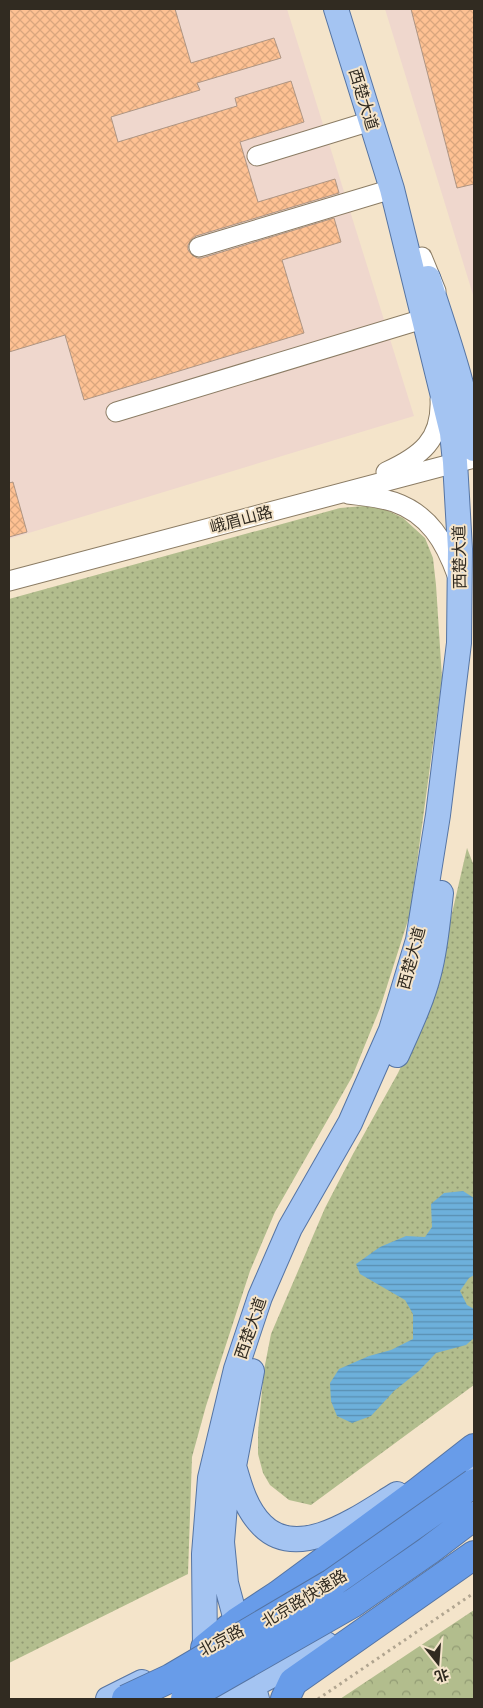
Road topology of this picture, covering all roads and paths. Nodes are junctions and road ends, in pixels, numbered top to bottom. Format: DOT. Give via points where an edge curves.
graph roads {
  1 [pos="336,9"];
  2 [pos="371,121"];
  3 [pos="257,156"];
  4 [pos="392,188"];
  5 [pos="199,247"];
  6 [pos="422,257"];
  7 [pos="423,319"];
  8 [pos="439,377"];
  9 [pos="474,387"];
  10 [pos="116,412"];
  11 [pos="468,456"];
  12 [pos="342,492"];
  13 [pos="460,580"];
  14 [pos="9,581"];
  15 [pos="474,611"];
  16 [pos="474,1455"];
  17 [pos="234,1466"];
  18 [pos="474,1483"];
  19 [pos="474,1516"];
  20 [pos="474,1549"];
  21 [pos="474,1555"];
  22 [pos="474,1593"];
  23 [pos="396,1601"];
  24 [pos="237,1627"];
  25 [pos="205,1648"];
  26 [pos="255,1692"];
  27 [pos="108,1699"];
  28 [pos="126,1699"];
  29 [pos="185,1699"];
  30 [pos="208,1699"];
  31 [pos="227,1699"];
  32 [pos="285,1699"];
  33 [pos="318,1699"];
  1 -- 2 [label="main road, 西楚大道"];
  2 -- 3 [label="street"];
  2 -- 4 [label="main road, 西楚大道"];
  4 -- 5 [label="street"];
  4 -- 6 [label="main road, 西楚大道"];
  4 -- 7 [label="main road, 西楚大道"];
  6 -- 9 [label="street"];
  6 -- 11 [label="main road, 西楚大道" via="471,427"];
  7 -- 8 [label="main road, 西楚大道"];
  7 -- 10 [label="street"];
  8 -- 11 [label="main road, 西楚大道" via="452,433"];
  8 -- 12 [label="street" via="440,410 431,442 404,464"];
  11 -- 12 [label="street, 峨眉山路"];
  11 -- 13 [label="main road, 西楚大道"];
  12 -- 13 [label="street" via="392,501 411,509 436,532"];
  12 -- 14 [label="street, 峨眉山路"];
  13 -- 25 [label="main road, 西楚大道" via="458,643 450,719 418,940 391,1030 350,1122 290,1228 260,1297 236,1369 210,1478 204,1554"];
  15 -- 17 [label="main road, 西楚大道" via="429,974 413,1018 368,1114 312,1214 288,1266 251,1372"];
  16 -- 17 [label="main road" via="332,1531 300,1539 278,1537 262,1525 251,1511"];
  16 -- 24 [label="highway" via="419,1491"];
  17 -- 24 [label="main road, 西楚大道" via="226,1493 222,1542 226,1583"];
  18 -- 28 [label="highway, 北京路快速路, bridge" via="332,1583 171,1678"];
  19 -- 29 [label="highway, 北京路快速路, bridge" via="353,1603"];
  20 -- 23 [label="highway"];
  21 -- 32 [label="highway" via="293,1682"];
  22 -- 33 [label="path"];
  23 -- 26 [label="main road"];
  24 -- 25 [label="highway"];
  24 -- 26 [label="main road, 西楚大道"];
  25 -- 27 [label="main road, 北京路"];
  25 -- 30 [label="highway, 西楚大道"];
  26 -- 31 [label="main road"];
}
